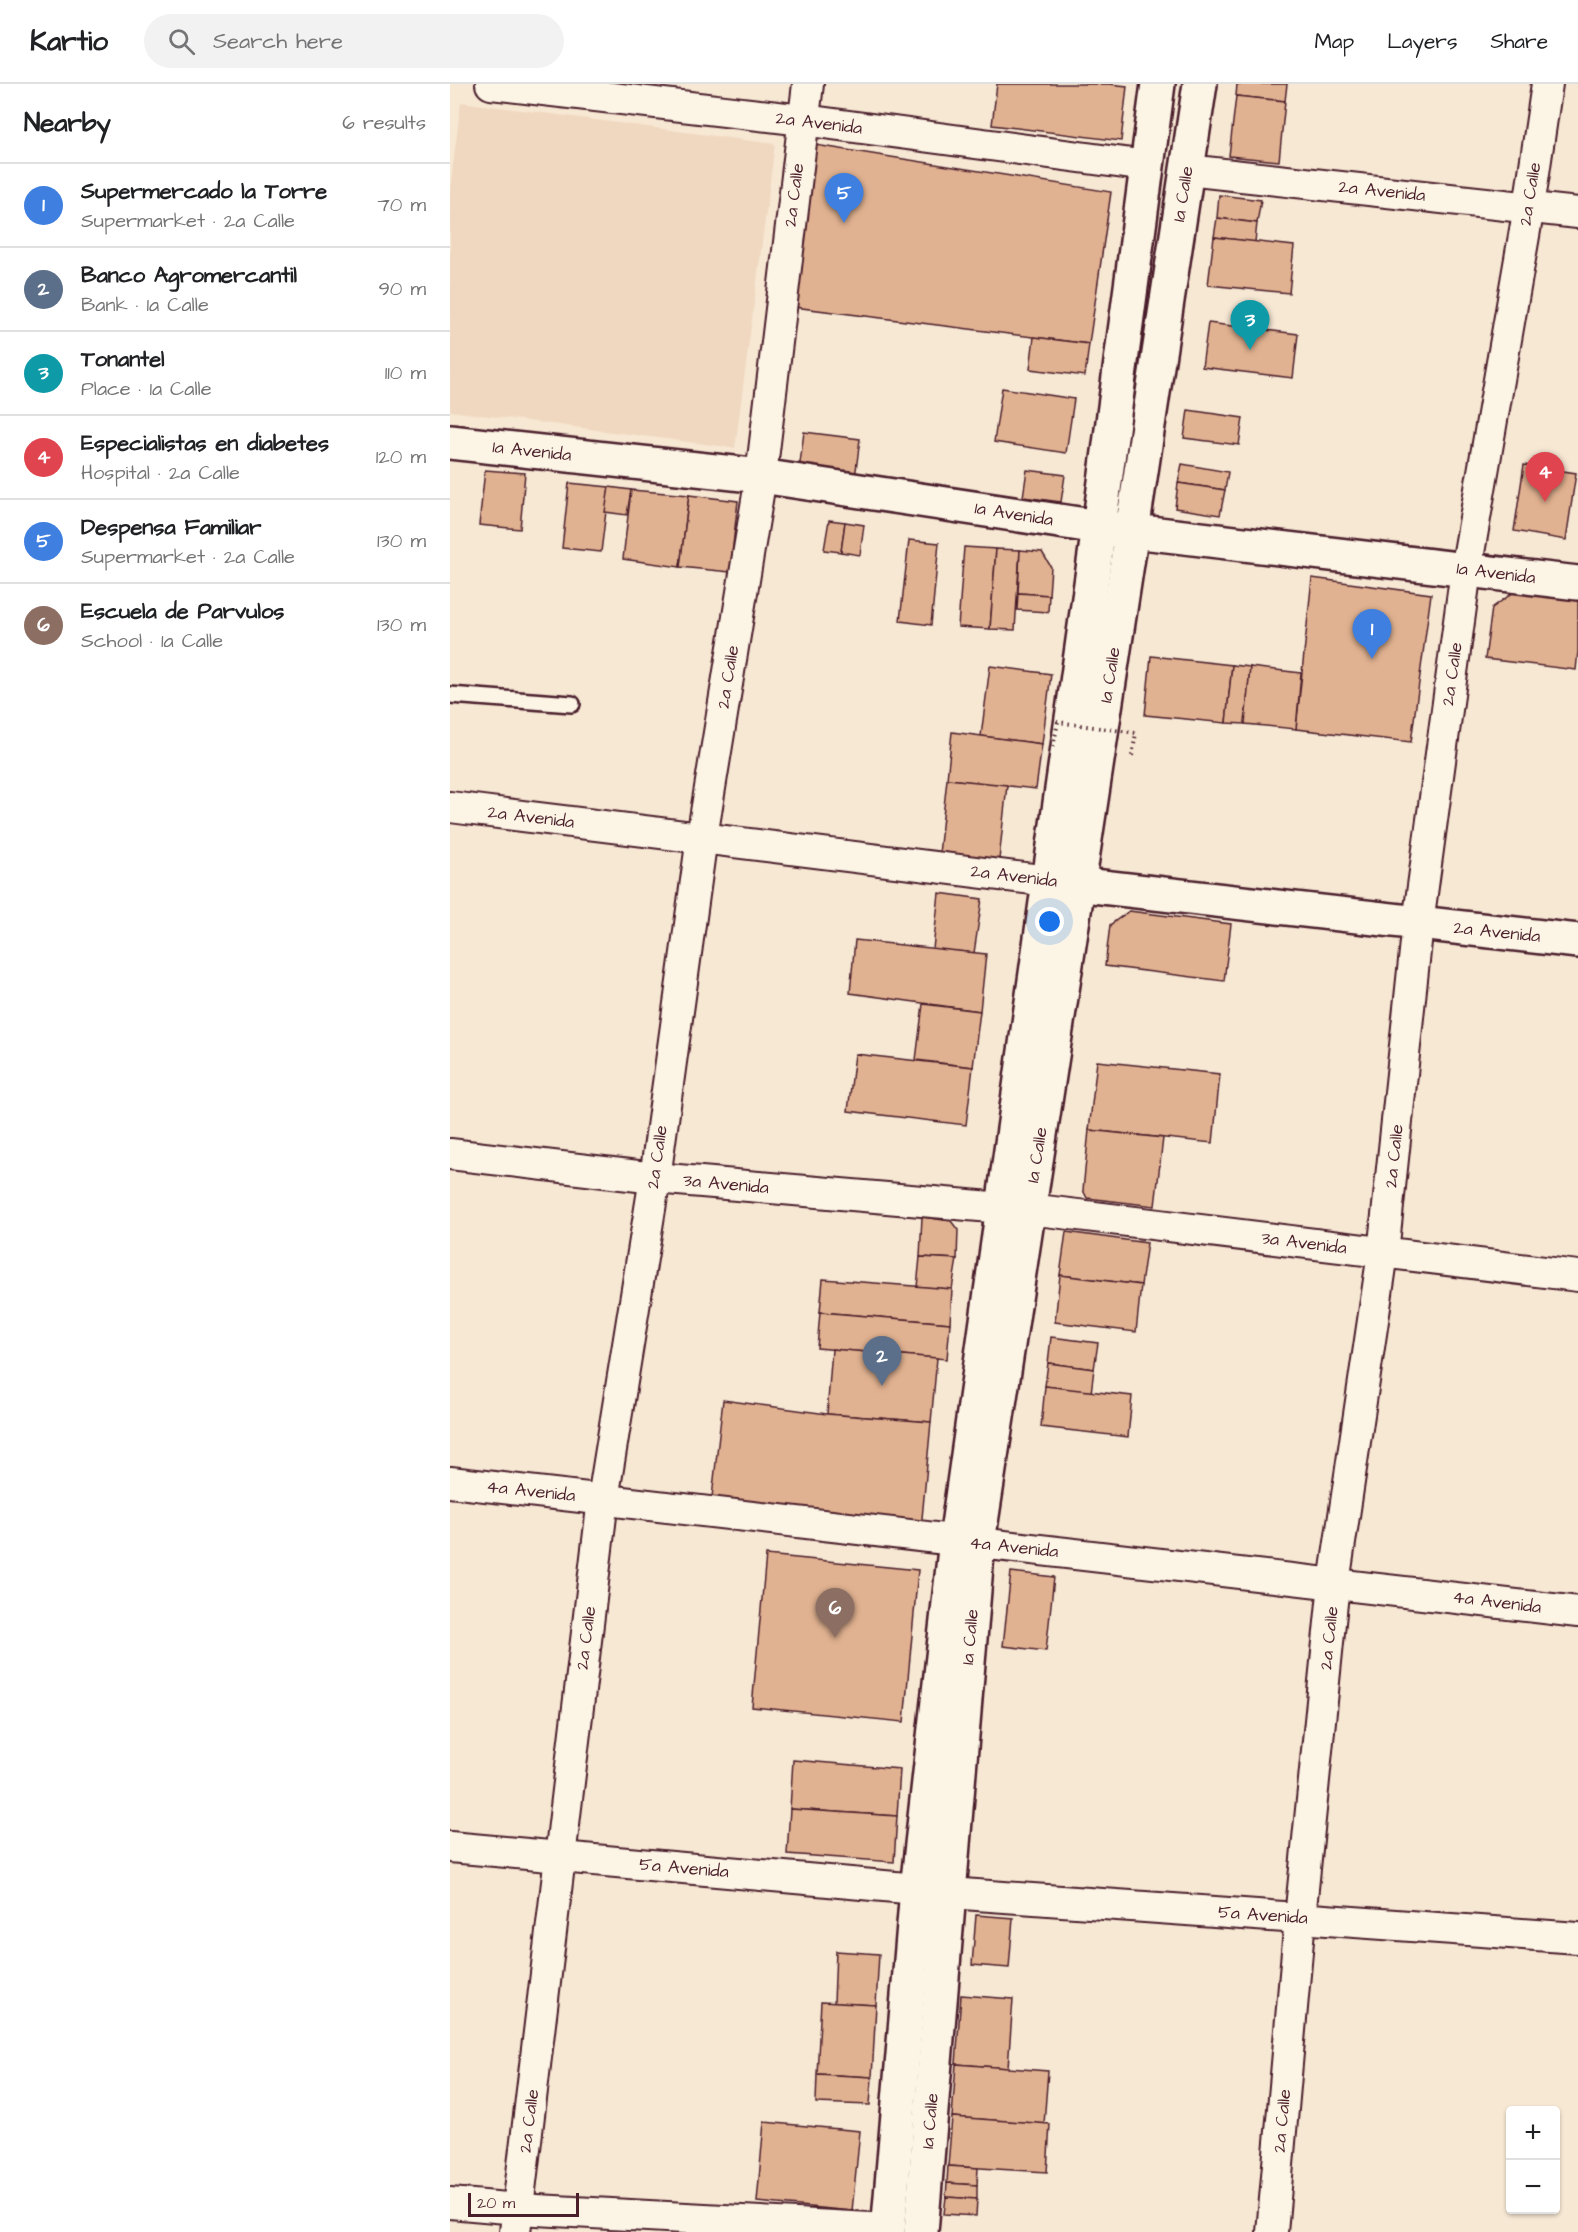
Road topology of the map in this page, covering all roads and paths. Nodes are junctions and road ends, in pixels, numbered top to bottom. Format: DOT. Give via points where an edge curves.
graph roads {
  1 [pos="491,84"];
  2 [pos="808,84"];
  3 [pos="1158,84"];
  4 [pos="1200,84"];
  5 [pos="1547,84"];
  6 [pos="803,120"];
  7 [pos="1147,166"];
  8 [pos="1187,170"];
  9 [pos="1529,207"];
  10 [pos="1578,213"];
  11 [pos="450,442"];
  12 [pos="761,476"];
  13 [pos="1099,527"];
  14 [pos="1132,530"];
  15 [pos="1466,570"];
  16 [pos="1578,583"];
  17 [pos="450,695"];
  18 [pos="572,704"];
  19 [pos="1053,747"];
  20 [pos="1132,756"];
  21 [pos="450,807"];
  22 [pos="702,837"];
  23 [pos="1064,882"];
  24 [pos="1418,923"];
  25 [pos="1578,941"];
  26 [pos="450,1154"];
  27 [pos="655,1178"];
  28 [pos="1016,1209"];
  29 [pos="1383,1253"];
  30 [pos="1578,1276"];
  31 [pos="450,1482"];
  32 [pos="603,1499"];
  33 [pos="967,1541"];
  34 [pos="1334,1583"];
  35 [pos="1578,1612"];
  36 [pos="450,1847"];
  37 [pos="559,1857"];
  38 [pos="933,1891"];
  39 [pos="1300,1918"];
  40 [pos="1578,1938"];
  41 [pos="450,2203"];
  42 [pos="517,2221"];
  43 [pos="888,2231"];
  44 [pos="921,2232"];
  45 [pos="1272,2232"];
  1 -- 6 [label="street, 2a Avenida"];
  2 -- 6 [label="street, 2a Calle"];
  3 -- 7 [label="main road, 1a Calle"];
  4 -- 8 [label="main road, 1a Calle"];
  5 -- 9 [label="street, 2a Calle"];
  6 -- 7 [label="street, 2a Avenida"];
  6 -- 12 [label="street, 2a Calle"];
  7 -- 13 [label="main road, 1a Calle"];
  8 -- 9 [label="street, 2a Avenida"];
  8 -- 14 [label="main road, 1a Calle"];
  9 -- 10 [label="street, 2a Avenida"];
  9 -- 15 [label="street, 2a Calle"];
  11 -- 12 [label="main road, 1a Avenida"];
  12 -- 13 [label="main road, 1a Avenida"];
  12 -- 22 [label="street, 2a Calle"];
  13 -- 14 [label="main road, 1a Avenida"];
  13 -- 23 [label="main road, 1a Calle"];
  14 -- 15 [label="main road, 1a Avenida"];
  14 -- 23 [label="main road, 1a Calle"];
  15 -- 16 [label="main road, 1a Avenida"];
  15 -- 24 [label="street, 2a Calle"];
  17 -- 18 [label="lane"];
  19 -- 20 [label="path, bridge" via="1058,722 1136,733"];
  21 -- 22 [label="street, 2a Avenida"];
  22 -- 23 [label="street, 2a Avenida"];
  22 -- 27 [label="street, 2a Calle"];
  23 -- 24 [label="main road, 2a Avenida"];
  23 -- 28 [label="main road, 1a Calle"];
  24 -- 25 [label="main road, 2a Avenida"];
  24 -- 29 [label="street, 2a Calle"];
  26 -- 27 [label="street, 3a Avenida"];
  27 -- 28 [label="street, 3a Avenida"];
  27 -- 32 [label="street, 2a Calle"];
  28 -- 29 [label="street, 3a Avenida"];
  28 -- 33 [label="main road, 1a Calle"];
  29 -- 30 [label="street, 3a Avenida"];
  29 -- 34 [label="street, 2a Calle"];
  31 -- 32 [label="street, 4a Avenida"];
  32 -- 33 [label="street, 4a Avenida"];
  32 -- 37 [label="street, 2a Calle"];
  33 -- 34 [label="street, 4a Avenida"];
  33 -- 38 [label="main road, 1a Calle"];
  34 -- 35 [label="street, 4a Avenida"];
  34 -- 39 [label="street, 2a Calle"];
  36 -- 37 [label="street, 5a Avenida"];
  37 -- 38 [label="street, 5a Avenida"];
  37 -- 42 [label="street, 2a Calle"];
  38 -- 39 [label="street, 5a Avenida"];
  38 -- 43 [label="main road, 1a Calle"];
  38 -- 44 [label="main road, 1a Calle"];
  39 -- 40 [label="street, 5a Avenida"];
  39 -- 45 [label="street, 2a Calle"];
  41 -- 42 [label="street"];
  42 -- 43 [label="street"];
}
